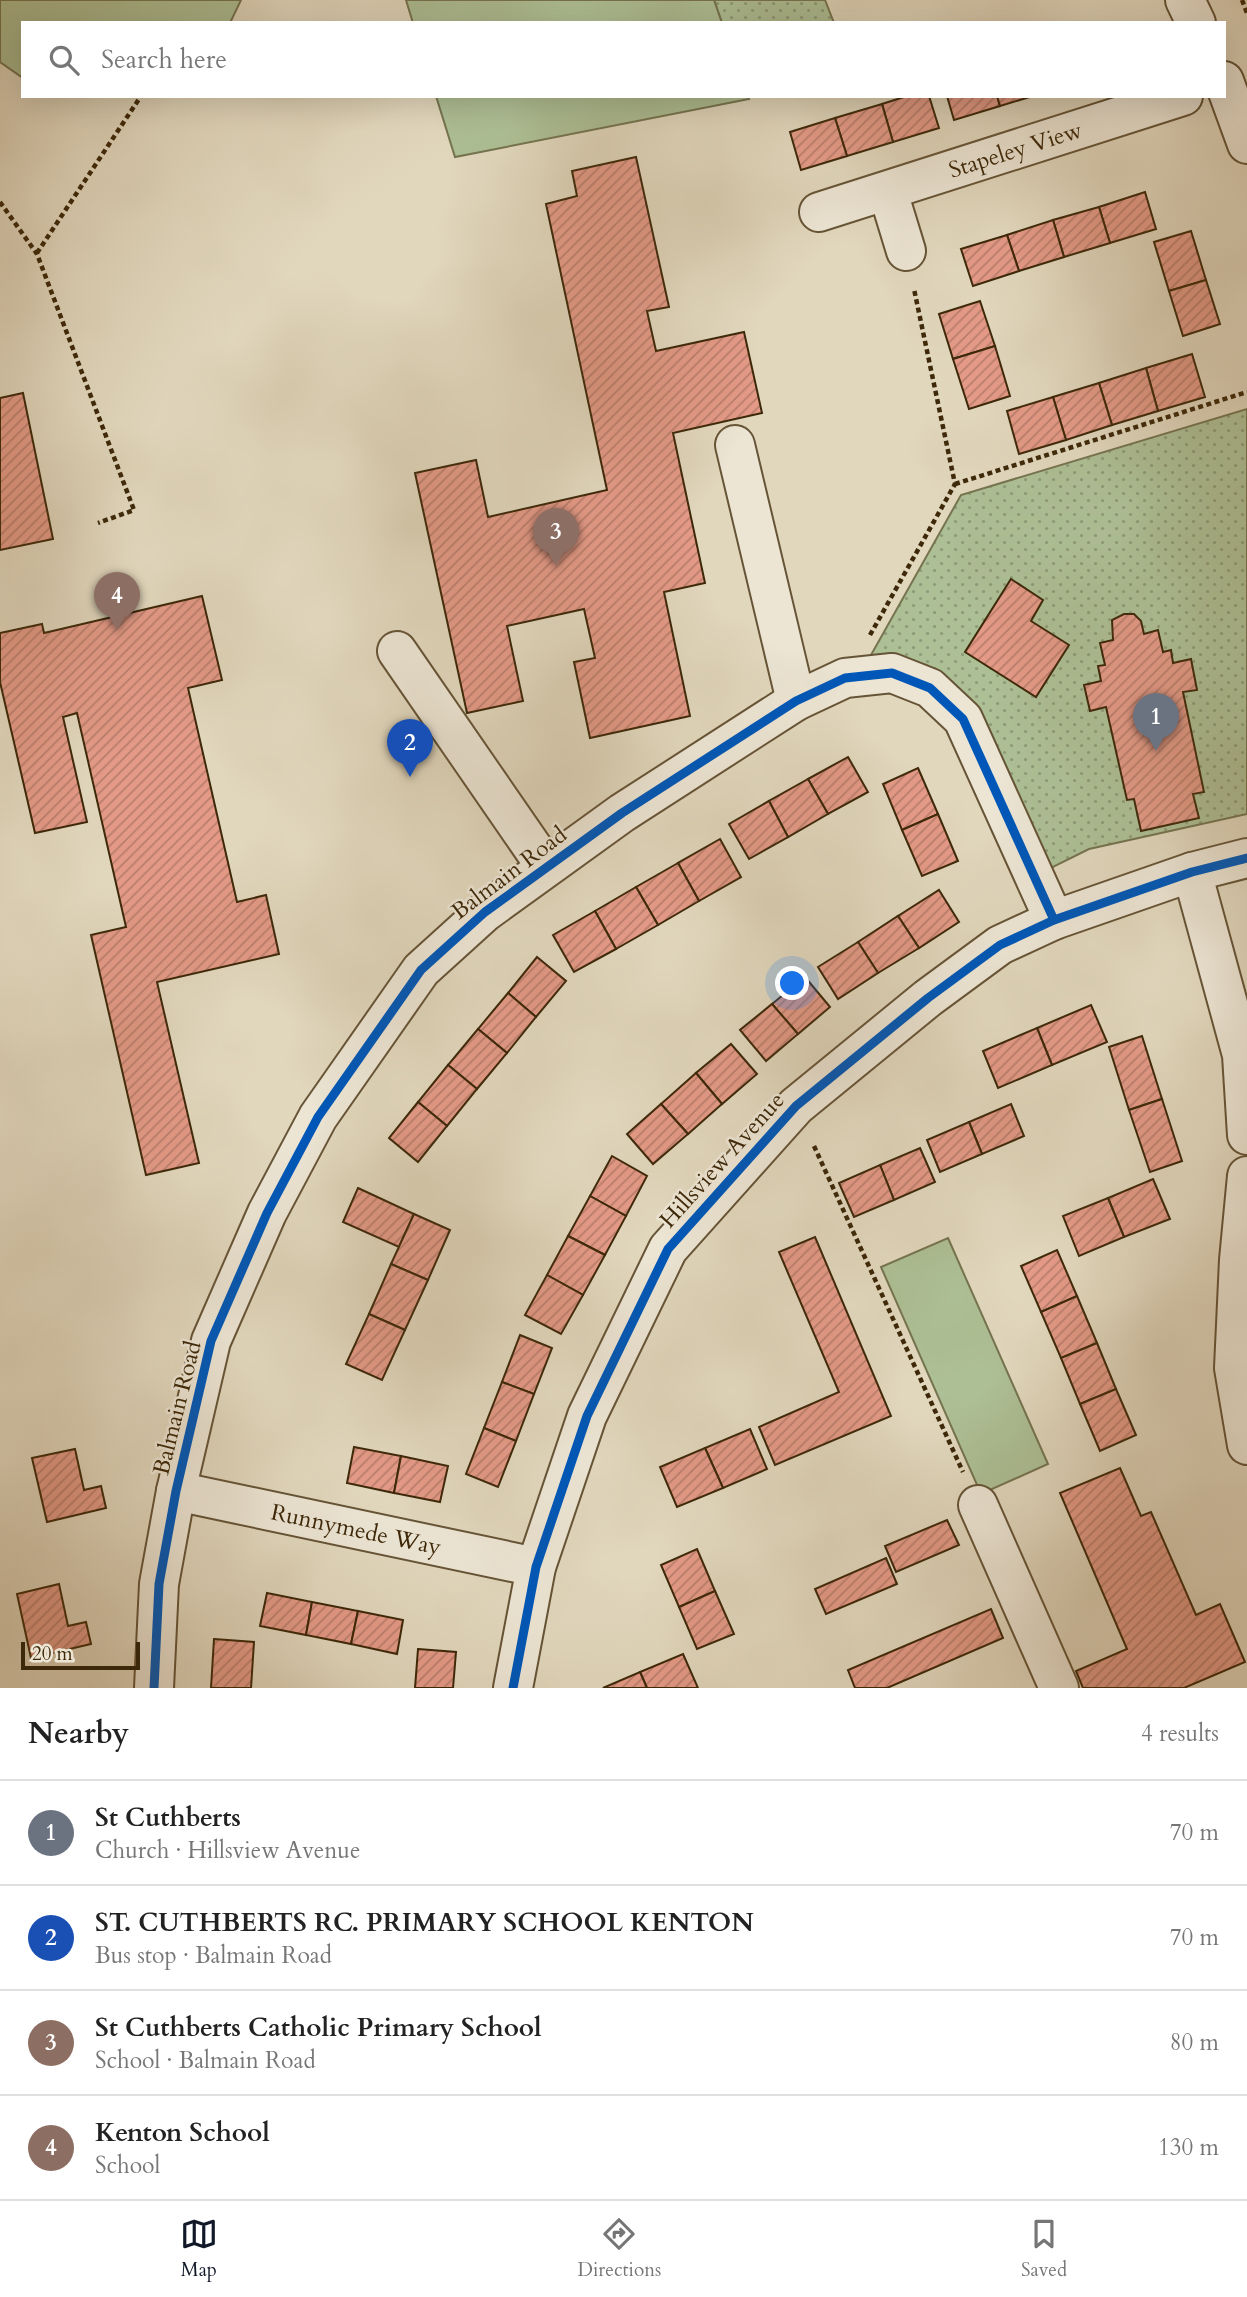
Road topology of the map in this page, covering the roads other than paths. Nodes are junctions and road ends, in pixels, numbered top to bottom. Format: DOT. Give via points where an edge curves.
graph roads {
  1 [pos="1185,0"];
  2 [pos="1195,21"];
  3 [pos="1247,71"];
  4 [pos="1226,81"];
  5 [pos="1226,87"];
  6 [pos="1177,98"];
  7 [pos="1247,144"];
  8 [pos="888,192"];
  9 [pos="818,212"];
  10 [pos="906,251"];
  11 [pos="735,445"];
  12 [pos="397,651"];
  13 [pos="796,701"];
  14 [pos="1247,859"];
  15 [pos="546,867"];
  16 [pos="1192,872"];
  17 [pos="1054,920"];
  18 [pos="1247,1135"];
  19 [pos="1247,1176"];
  20 [pos="1247,1445"];
  21 [pos="176,1491"];
  22 [pos="978,1505"];
  23 [pos="536,1567"];
  24 [pos="154,1688"];
  25 [pos="513,1688"];
  26 [pos="1059,1688"];
  1 -- 2 [label="street"];
  3 -- 4 [label="street"];
  5 -- 7 [label="street"];
  6 -- 8 [label="street, Stapeley View"];
  8 -- 9 [label="street, Stapeley View"];
  8 -- 10 [label="street"];
  11 -- 13 [label="street"];
  12 -- 15 [label="street"];
  13 -- 15 [label="street, Balmain Road"];
  13 -- 17 [label="street, Balmain Road" via="845,678 892,673 930,688 963,719"];
  14 -- 16 [label="street, Hillsview Avenue"];
  15 -- 21 [label="street, Balmain Road" via="485,912 421,970 318,1117 267,1213 211,1341"];
  16 -- 17 [label="street, Hillsview Avenue"];
  16 -- 18 [label="street" via="1242,1055"];
  17 -- 23 [label="street, Hillsview Avenue" via="1000,945 796,1106 668,1249 587,1416"];
  19 -- 20 [label="street" via="1234,1368"];
  21 -- 23 [label="street, Runnymede Way"];
  21 -- 24 [label="street, Balmain Road" via="159,1584"];
  22 -- 26 [label="street"];
  23 -- 25 [label="street, Hillsview Avenue"];
}
